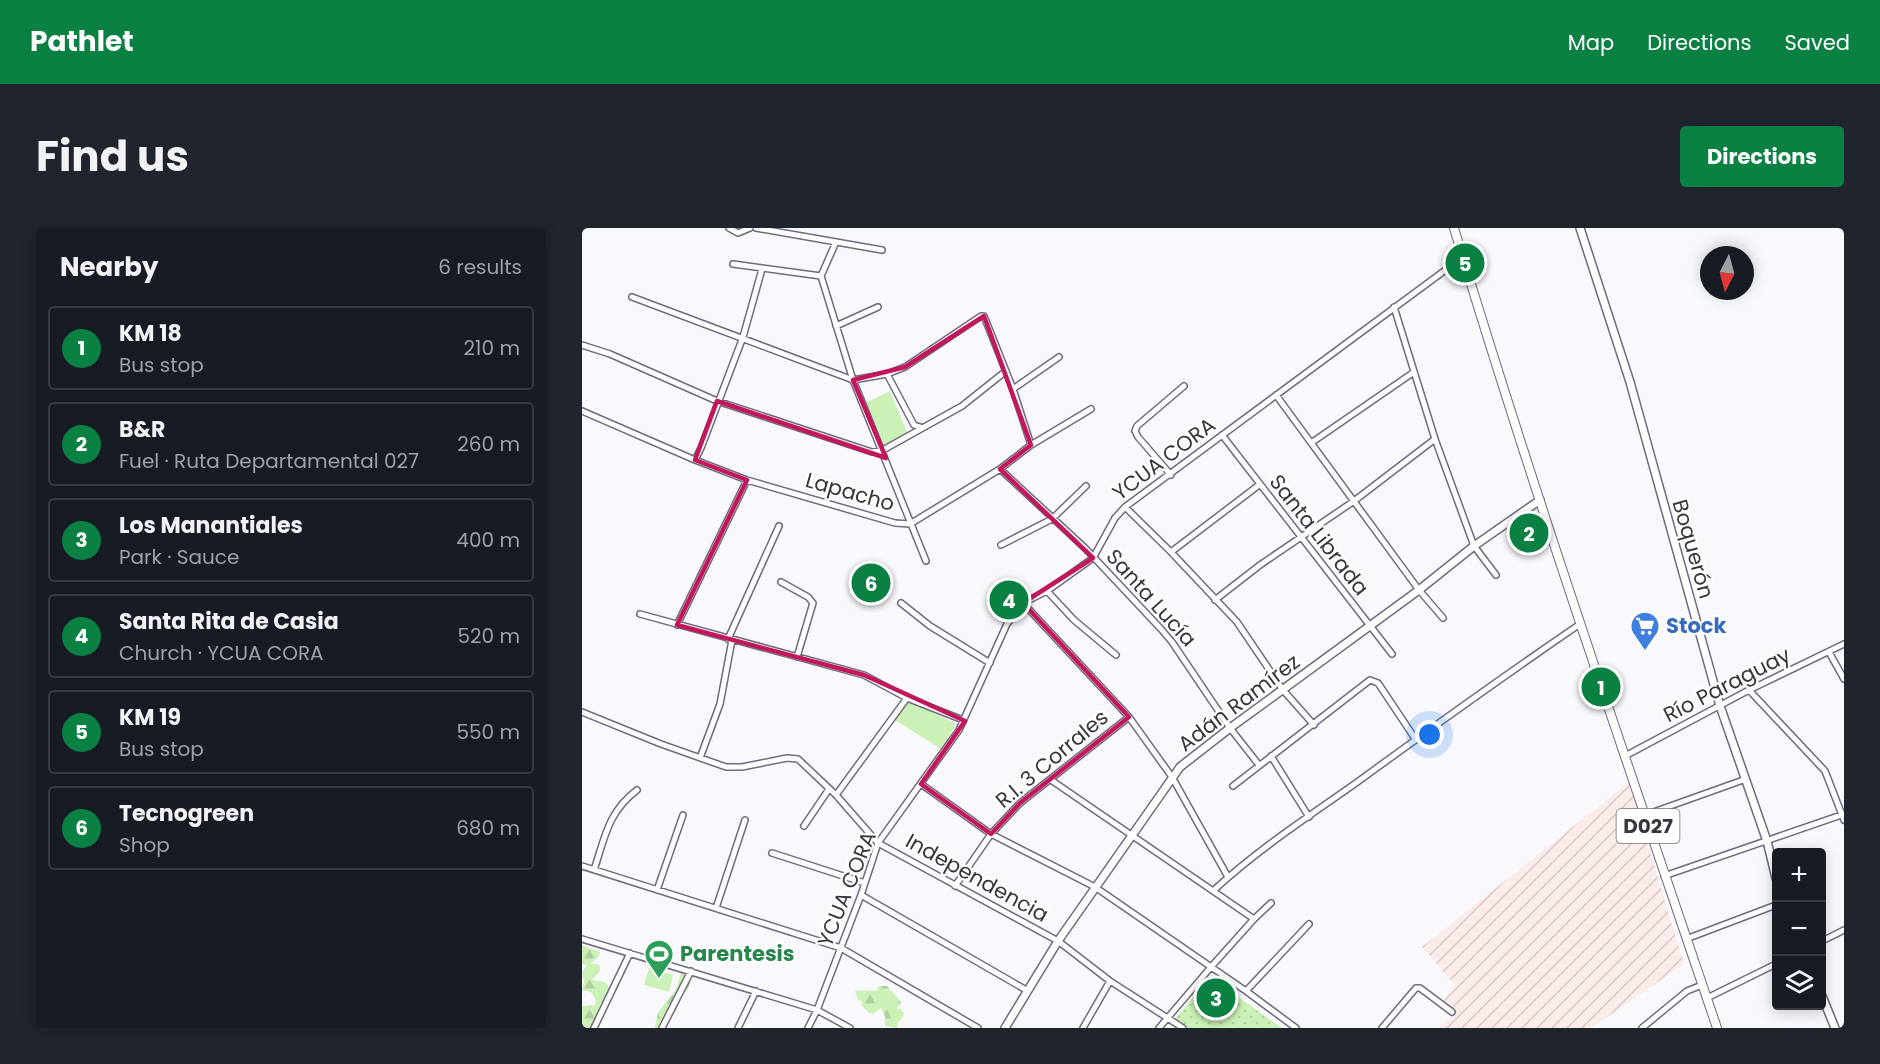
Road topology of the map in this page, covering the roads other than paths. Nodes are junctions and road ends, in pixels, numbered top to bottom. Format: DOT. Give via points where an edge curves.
graph roads {
  1 [pos="729,228"];
  2 [pos="750,228"];
  3 [pos="756,228"];
  4 [pos="808,228"];
  5 [pos="1454,228"];
  6 [pos="1580,228"];
  7 [pos="803,236"];
  8 [pos="836,242"];
  9 [pos="882,250"];
  10 [pos="1463,257"];
  11 [pos="733,264"];
  12 [pos="762,269"];
  13 [pos="821,276"];
  14 [pos="632,297"];
  15 [pos="878,307"];
  16 [pos="1394,307"];
  17 [pos="836,326"];
  18 [pos="743,337"];
  19 [pos="582,345"];
  20 [pos="1059,357"];
  21 [pos="1006,371"];
  22 [pos="1414,372"];
  23 [pos="887,374"];
  24 [pos="853,380"];
  25 [pos="1184,386"];
  26 [pos="1013,389"];
  27 [pos="1276,395"];
  28 [pos="717,401"];
  29 [pos="1091,409"];
  30 [pos="582,411"];
  31 [pos="923,428"];
  32 [pos="1222,435"];
  33 [pos="1435,439"];
  34 [pos="1311,443"];
  35 [pos="1031,445"];
  36 [pos="883,450"];
  37 [pos="695,460"];
  38 [pos="1000,469"];
  39 [pos="1171,474"];
  40 [pos="747,480"];
  41 [pos="1259,485"];
  42 [pos="1086,486"];
  43 [pos="1540,500"];
  44 [pos="1354,501"];
  45 [pos="1125,507"];
  46 [pos="1052,519"];
  47 [pos="910,524"];
  48 [pos="779,526"];
  49 [pos="1301,537"];
  50 [pos="1001,545"];
  51 [pos="1474,546"];
  52 [pos="1171,552"];
  53 [pos="1093,558"];
  54 [pos="926,561"];
  55 [pos="1496,575"];
  56 [pos="781,582"];
  57 [pos="1419,590"];
  58 [pos="1047,591"];
  59 [pos="1215,600"];
  60 [pos="901,603"];
  61 [pos="1023,603"];
  62 [pos="640,615"];
  63 [pos="1443,618"];
  64 [pos="1580,624"];
  65 [pos="677,625"];
  66 [pos="1370,627"];
  67 [pos="730,639"];
  68 [pos="1844,644"];
  69 [pos="1829,652"];
  70 [pos="1392,654"];
  71 [pos="1116,655"];
  72 [pos="797,657"];
  73 [pos="990,663"];
  74 [pos="1844,679"];
  75 [pos="1283,690"];
  76 [pos="1749,690"];
  77 [pos="907,698"];
  78 [pos="1720,706"];
  79 [pos="582,712"];
  80 [pos="1129,717"];
  81 [pos="963,720"];
  82 [pos="1314,725"];
  83 [pos="1230,728"];
  84 [pos="1416,740"];
  85 [pos="1271,756"];
  86 [pos="1625,756"];
  87 [pos="700,758"];
  88 [pos="1259,765"];
  89 [pos="1172,777"];
  90 [pos="1746,779"];
  91 [pos="1051,780"];
  92 [pos="921,784"];
  93 [pos="1233,786"];
  94 [pos="829,789"];
  95 [pos="637,790"];
  96 [pos="836,795"];
  97 [pos="683,815"];
  98 [pos="1645,815"];
  99 [pos="1843,816"];
  100 [pos="1309,817"];
  101 [pos="745,820"];
  102 [pos="804,826"];
  103 [pos="991,834"];
  104 [pos="1132,835"];
  105 [pos="1767,841"];
  106 [pos="878,843"];
  107 [pos="772,853"];
  108 [pos="1772,862"];
  109 [pos="582,866"];
  110 [pos="594,870"];
  111 [pos="1664,876"];
  112 [pos="1228,877"];
  113 [pos="866,883"];
  114 [pos="956,886"];
  115 [pos="1095,887"];
  116 [pos="657,890"];
  117 [pos="1214,890"];
  118 [pos="861,895"];
  119 [pos="1271,903"];
  120 [pos="1772,907"];
  121 [pos="716,908"];
  122 [pos="1254,919"];
  123 [pos="1309,924"];
  124 [pos="1844,930"];
  125 [pos="582,939"];
  126 [pos="1686,939"];
  127 [pos="1826,939"];
  128 [pos="1058,941"];
  129 [pos="841,948"];
  130 [pos="630,953"];
  131 [pos="1772,966"];
  132 [pos="1211,967"];
  133 [pos="690,972"];
  134 [pos="1110,981"];
  135 [pos="1702,985"];
  136 [pos="1028,991"];
  137 [pos="1246,991"];
  138 [pos="756,992"];
  139 [pos="1707,998"];
  140 [pos="1826,1007"];
  141 [pos="817,1010"];
  142 [pos="1452,1012"];
  143 [pos="1167,1017"];
  144 [pos="594,1028"];
  145 [pos="662,1028"];
  146 [pos="738,1028"];
  147 [pos="808,1028"];
  148 [pos="850,1028"];
  149 [pos="978,1028"];
  150 [pos="1005,1028"];
  151 [pos="1083,1028"];
  152 [pos="1159,1028"];
  153 [pos="1183,1028"];
  154 [pos="1296,1028"];
  155 [pos="1382,1028"];
  156 [pos="1642,1028"];
  157 [pos="1717,1028"];
  158 [pos="1835,1028"];
  1 -- 2 [label="street" via="738,233"];
  3 -- 7 [label="street"];
  4 -- 7 [label="street"];
  5 -- 10 [label="main road, D027"];
  6 -- 78 [label="street, Boquerón" via="1630,382"];
  7 -- 8 [label="street"];
  8 -- 9 [label="street"];
  8 -- 13 [label="street"];
  10 -- 16 [label="street, YCUA CORA"];
  10 -- 43 [label="main road, D027"];
  11 -- 12 [label="street"];
  12 -- 13 [label="street"];
  12 -- 18 [label="street"];
  13 -- 17 [label="street"];
  14 -- 18 [label="street"];
  15 -- 17 [label="street"];
  16 -- 22 [label="street"];
  16 -- 27 [label="street, YCUA CORA"];
  17 -- 24 [label="street"];
  18 -- 24 [label="street"];
  18 -- 28 [label="street"];
  19 -- 28 [label="street"];
  20 -- 26 [label="street"];
  21 -- 23 [label="street" via="988,323 981,316 905,367"];
  21 -- 26 [label="street"];
  21 -- 31 [label="street" via="962,406"];
  22 -- 33 [label="street"];
  22 -- 34 [label="street"];
  23 -- 24 [label="street"];
  23 -- 31 [label="street" via="914,425"];
  24 -- 36 [label="street"];
  25 -- 39 [label="street" via="1135,431"];
  26 -- 35 [label="street"];
  27 -- 32 [label="street, YCUA CORA"];
  27 -- 34 [label="street"];
  28 -- 36 [label="street" via="862,450"];
  28 -- 37 [label="street"];
  29 -- 35 [label="street, Lapacho"];
  30 -- 37 [label="street, Lapacho"];
  31 -- 36 [label="street"];
  32 -- 39 [label="street, YCUA CORA"];
  32 -- 41 [label="street, Santa Librada"];
  33 -- 44 [label="street"];
  33 -- 51 [label="street"];
  34 -- 44 [label="street"];
  35 -- 38 [label="street, Lapacho"];
  36 -- 47 [label="street"];
  37 -- 40 [label="street, Lapacho"];
  38 -- 46 [label="street, Santa Lucía"];
  38 -- 47 [label="street, Lapacho"];
  39 -- 45 [label="street, YCUA CORA"];
  40 -- 47 [label="street, Lapacho"];
  40 -- 65 [label="street"];
  41 -- 49 [label="street, Santa Librada"];
  41 -- 52 [label="street"];
  42 -- 46 [label="street"];
  43 -- 51 [label="street, Adán Ramírez"];
  43 -- 64 [label="main road, D027"];
  44 -- 49 [label="street"];
  44 -- 57 [label="street"];
  45 -- 52 [label="street"];
  45 -- 53 [label="street, YCUA CORA"];
  46 -- 50 [label="street"];
  46 -- 53 [label="street, Santa Lucía"];
  47 -- 54 [label="street"];
  48 -- 67 [label="street"];
  49 -- 59 [label="street"];
  49 -- 66 [label="street, Santa Librada"];
  51 -- 55 [label="street"];
  51 -- 57 [label="street, Adán Ramírez"];
  52 -- 59 [label="street"];
  53 -- 58 [label="street, YCUA CORA"];
  53 -- 83 [label="street, Santa Lucía" via="1173,642"];
  56 -- 72 [label="street" via="813,603"];
  57 -- 63 [label="street"];
  57 -- 66 [label="street, Adán Ramírez"];
  58 -- 61 [label="street, YCUA CORA"];
  58 -- 71 [label="street"];
  59 -- 75 [label="street" via="1237,622"];
  60 -- 73 [label="street"];
  61 -- 73 [label="street, YCUA CORA" via="1012,615"];
  61 -- 80 [label="street"];
  62 -- 65 [label="street"];
  64 -- 84 [label="street"];
  64 -- 86 [label="main road, D027"];
  65 -- 67 [label="street"];
  66 -- 70 [label="street, Santa Librada"];
  66 -- 75 [label="street, Adán Ramírez"];
  67 -- 72 [label="street"];
  67 -- 87 [label="street" via="720,704"];
  68 -- 69 [label="street, Río Paraguay"];
  69 -- 74 [label="street"];
  69 -- 76 [label="street, Río Paraguay"];
  72 -- 77 [label="street" via="864,675"];
  73 -- 81 [label="street, YCUA CORA"];
  75 -- 82 [label="street"];
  75 -- 83 [label="street, Adán Ramírez"];
  76 -- 78 [label="street, Río Paraguay"];
  76 -- 99 [label="street" via="1825,771"];
  77 -- 81 [label="street"];
  77 -- 96 [label="street"];
  78 -- 86 [label="street, Río Paraguay"];
  78 -- 90 [label="street, Boquerón"];
  79 -- 87 [label="street, Independencia"];
  80 -- 89 [label="street"];
  80 -- 91 [label="street, R.I. 3 Corrales"];
  81 -- 92 [label="street, YCUA CORA"];
  82 -- 84 [label="street" via="1375,680"];
  82 -- 85 [label="street"];
  83 -- 88 [label="street, Santa Lucía"];
  83 -- 89 [label="street, Adán Ramírez"];
  84 -- 100 [label="street"];
  85 -- 88 [label="street"];
  85 -- 100 [label="street"];
  86 -- 98 [label="main road, D027"];
  87 -- 94 [label="street, Independencia" via="733,768 792,758"];
  88 -- 93 [label="street"];
  89 -- 104 [label="street, Adán Ramírez"];
  89 -- 112 [label="street"];
  90 -- 98 [label="street"];
  90 -- 105 [label="street, Boquerón"];
  91 -- 103 [label="street, R.I. 3 Corrales" via="1020,803"];
  91 -- 104 [label="street"];
  92 -- 103 [label="street"];
  92 -- 106 [label="street, YCUA CORA"];
  94 -- 96 [label="street, Independencia"];
  94 -- 102 [label="street"];
  95 -- 110 [label="street" via="614,812"];
  96 -- 106 [label="street, Independencia"];
  97 -- 116 [label="street"];
  98 -- 111 [label="main road, D027"];
  99 -- 105 [label="street"];
  100 -- 112 [label="street"];
  101 -- 121 [label="street"];
  103 -- 114 [label="street, R.I. 3 Corrales"];
  103 -- 115 [label="street"];
  104 -- 115 [label="street, Adán Ramírez"];
  104 -- 117 [label="street"];
  105 -- 108 [label="street, Boquerón"];
  105 -- 111 [label="street"];
  106 -- 113 [label="street, YCUA CORA"];
  106 -- 114 [label="street, Independencia"];
  107 -- 113 [label="street"];
  109 -- 110 [label="street"];
  110 -- 116 [label="street"];
  111 -- 126 [label="main road, D027"];
  112 -- 117 [label="street"];
  113 -- 118 [label="street, YCUA CORA"];
  114 -- 128 [label="street, Independencia"];
  115 -- 128 [label="street, Adán Ramírez"];
  115 -- 132 [label="street"];
  116 -- 121 [label="street"];
  117 -- 122 [label="street"];
  118 -- 129 [label="street, YCUA CORA"];
  118 -- 136 [label="street"];
  119 -- 122 [label="street"];
  120 -- 126 [label="street"];
  121 -- 129 [label="street"];
  122 -- 132 [label="street"];
  123 -- 137 [label="street"];
  124 -- 127 [label="street"];
  125 -- 130 [label="street"];
  126 -- 135 [label="main road, D027"];
  128 -- 134 [label="street, Independencia"];
  128 -- 136 [label="street, Adán Ramírez"];
  129 -- 141 [label="street, YCUA CORA"];
  129 -- 149 [label="street"];
  130 -- 133 [label="street"];
  130 -- 144 [label="street"];
  131 -- 139 [label="street"];
  132 -- 137 [label="street"];
  132 -- 143 [label="street"];
  133 -- 138 [label="street"];
  133 -- 145 [label="street"];
  134 -- 143 [label="street, Independencia"];
  134 -- 151 [label="street"];
  135 -- 139 [label="main road, D027"];
  135 -- 156 [label="street" via="1687,992"];
  136 -- 150 [label="street, Adán Ramírez"];
  137 -- 154 [label="street"];
  138 -- 141 [label="street"];
  138 -- 146 [label="street"];
  139 -- 157 [label="main road, D027"];
  140 -- 158 [label="street"];
  141 -- 147 [label="street, YCUA CORA"];
  141 -- 148 [label="street"];
  142 -- 155 [label="street" via="1416,988"];
  143 -- 152 [label="street"];
  143 -- 153 [label="street, Independencia"];
}
